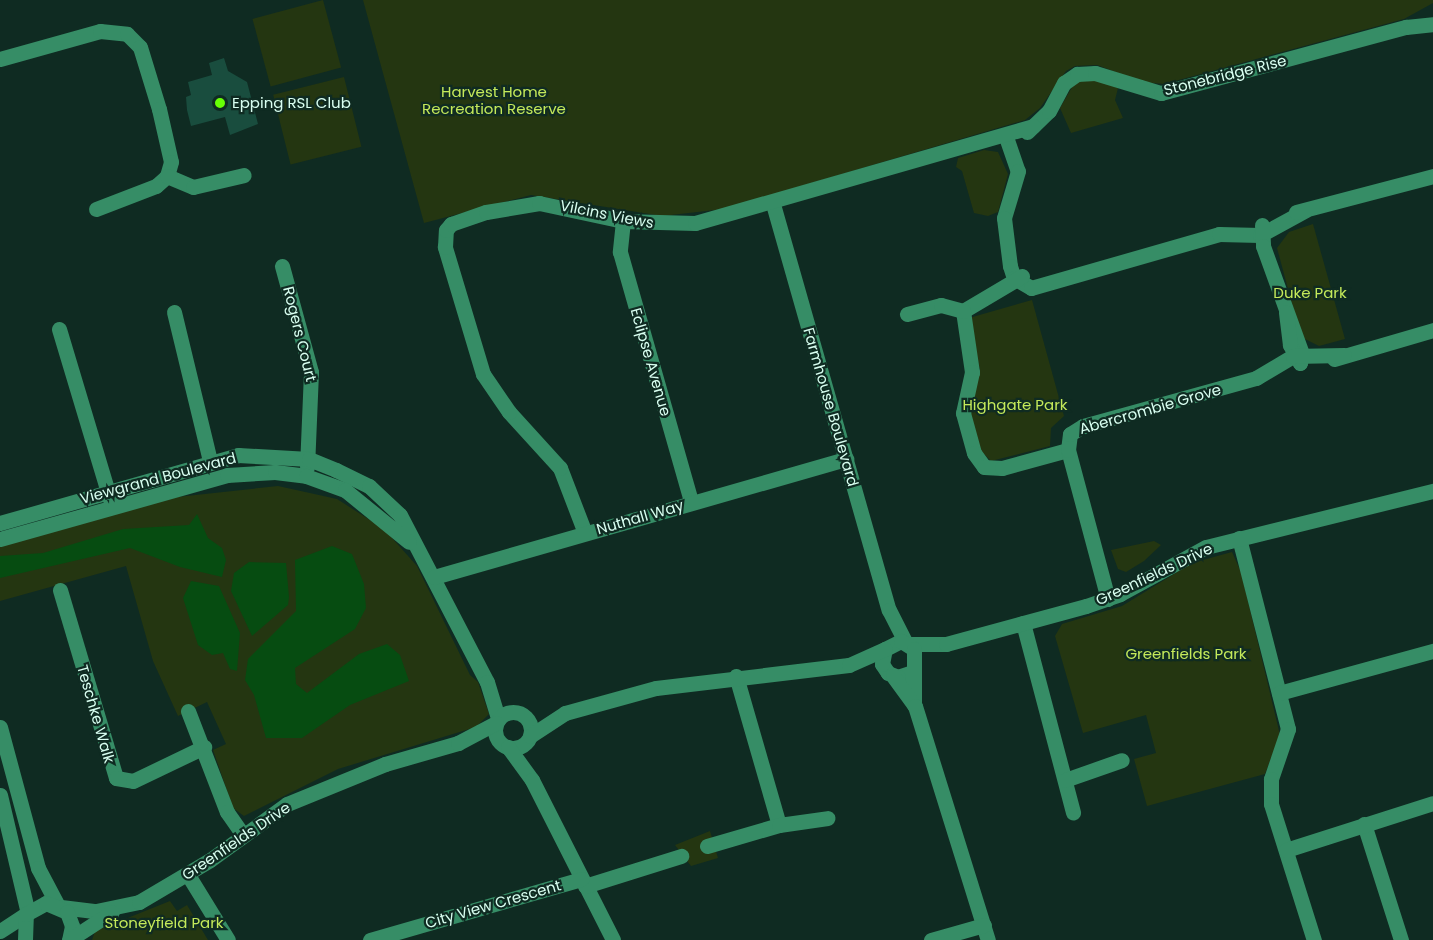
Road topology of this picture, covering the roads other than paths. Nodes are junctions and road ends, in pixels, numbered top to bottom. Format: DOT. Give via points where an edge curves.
graph roads {
  1 [pos="1433,14"];
  2 [pos="1433,24"];
  3 [pos="1406,27"];
  4 [pos="0,59"];
  5 [pos="1007,144"];
  6 [pos="244,175"];
  7 [pos="167,176"];
  8 [pos="1433,176"];
  9 [pos="773,204"];
  10 [pos="96,209"];
  11 [pos="623,221"];
  12 [pos="1264,231"];
  13 [pos="282,266"];
  14 [pos="1019,279"];
  15 [pos="963,311"];
  16 [pos="174,312"];
  17 [pos="907,314"];
  18 [pos="59,329"];
  19 [pos="1433,330"];
  20 [pos="1298,358"];
  21 [pos="1068,450"];
  22 [pos="309,459"];
  23 [pos="846,459"];
  24 [pos="210,461"];
  25 [pos="306,476"];
  26 [pos="1433,491"];
  27 [pos="108,492"];
  28 [pos="691,502"];
  29 [pos="112,507"];
  30 [pos="0,523"];
  31 [pos="585,533"];
  32 [pos="1239,538"];
  33 [pos="0,539"];
  34 [pos="422,555"];
  35 [pos="434,577"];
  36 [pos="60,590"];
  37 [pos="1108,599"];
  38 [pos="889,610"];
  39 [pos="1023,623"];
  40 [pos="908,643"];
  41 [pos="946,644"];
  42 [pos="887,647"];
  43 [pos="1433,651"];
  44 [pos="849,665"];
  45 [pos="914,669"];
  46 [pos="891,675"];
  47 [pos="735,676"];
  48 [pos="487,682"];
  49 [pos="1279,693"];
  50 [pos="915,706"];
  51 [pos="188,711"];
  52 [pos="519,713"];
  53 [pos="565,713"];
  54 [pos="497,721"];
  55 [pos="0,727"];
  56 [pos="527,740"];
  57 [pos="458,743"];
  58 [pos="505,746"];
  59 [pos="204,747"];
  60 [pos="1122,760"];
  61 [pos="532,780"];
  62 [pos="1065,780"];
  63 [pos="0,795"];
  64 [pos="1433,803"];
  65 [pos="1073,812"];
  66 [pos="828,818"];
  67 [pos="1364,824"];
  68 [pos="779,825"];
  69 [pos="243,835"];
  70 [pos="707,846"];
  71 [pos="1286,850"];
  72 [pos="681,856"];
  73 [pos="188,875"];
  74 [pos="583,882"];
  75 [pos="59,907"];
  76 [pos="117,909"];
  77 [pos="27,914"];
  78 [pos="0,931"];
  79 [pos="986,932"];
  80 [pos="25,940"];
  81 [pos="69,940"];
  82 [pos="228,940"];
  83 [pos="370,940"];
  84 [pos="613,940"];
  85 [pos="931,940"];
  86 [pos="1314,940"];
  87 [pos="1401,940"];
  1 -- 3 [label="street, Stonebridge Rise"];
  2 -- 3 [label="street, Stonebridge Rise"];
  3 -- 5 [label="street, Stonebridge Rise" via="1161,93 1095,73 1077,74 1064,83 1049,111"];
  4 -- 7 [label="street" via="100,31 127,34 140,47 153,88 170,154"];
  5 -- 9 [label="street, Vilcins Views" via="960,149"];
  5 -- 14 [label="street" via="1018,171 1004,218"];
  6 -- 7 [label="street" via="193,188"];
  7 -- 10 [label="street" via="156,186"];
  8 -- 12 [label="street" via="1270,217"];
  9 -- 11 [label="street, Vilcins Views" via="695,223"];
  9 -- 23 [label="street, Farmhouse Boulevard"];
  11 -- 28 [label="street, Eclipse Avenue" via="620,252"];
  11 -- 31 [label="street, Vilcins Views" via="561,205 516,205 459,220 446,230 444,238 483,374 509,412 560,468"];
  12 -- 14 [label="street" via="1219,234 1066,276"];
  12 -- 20 [label="street"];
  13 -- 22 [label="street, Rogers Court" via="311,372"];
  14 -- 15 [label="street" via="1012,293 977,300"];
  15 -- 17 [label="street" via="941,305"];
  15 -- 21 [label="street" via="972,372 962,403 978,461 993,469"];
  16 -- 24 [label="street"];
  18 -- 27 [label="street"];
  19 -- 20 [label="street" via="1344,355"];
  20 -- 21 [label="street, Abercrombie Grove" via="1256,378 1083,426 1070,434"];
  21 -- 37 [label="street, Abercrombie Grove"];
  22 -- 24 [label="street, Viewgrand Boulevard" via="258,454"];
  22 -- 25 [label="street, Rogers Court"];
  22 -- 34 [label="street, Viewgrand Boulevard" via="351,476 385,499 400,514"];
  23 -- 28 [label="street, Nuthall Way"];
  23 -- 38 [label="street, Farmhouse Boulevard"];
  24 -- 27 [label="street, Viewgrand Boulevard"];
  25 -- 29 [label="street, Viewgrand Boulevard" via="275,472 227,475"];
  25 -- 34 [label="street, Viewgrand Boulevard" via="369,506"];
  26 -- 32 [label="street, Greenfields Drive"];
  27 -- 29 [label="street"];
  27 -- 30 [label="street, Viewgrand Boulevard"];
  28 -- 31 [label="street, Nuthall Way"];
  29 -- 33 [label="street, Viewgrand Boulevard"];
  31 -- 35 [label="street, Nuthall Way"];
  32 -- 37 [label="street, Greenfields Drive" via="1173,563"];
  32 -- 49 [label="street"];
  34 -- 35 [label="street, Viewgrand Boulevard"];
  35 -- 48 [label="street, Viewgrand Boulevard"];
  36 -- 59 [label="street, Teschke Walk" via="116,778 133,781"];
  37 -- 39 [label="street, Greenfields Drive"];
  38 -- 40 [label="street, Farmhouse Boulevard"];
  38 -- 42 [label="street, Farmhouse Boulevard"];
  39 -- 41 [label="street, Greenfields Drive"];
  39 -- 62 [label="street"];
  40 -- 41 [label="street, Greenfields Drive"];
  40 -- 42 [label="street"];
  40 -- 45 [label="street" via="917,655"];
  41 -- 45 [label="street, Greenfields Drive"];
  42 -- 44 [label="street"];
  42 -- 46 [label="street" via="882,664"];
  43 -- 49 [label="street"];
  44 -- 46 [label="street"];
  44 -- 47 [label="street"];
  45 -- 46 [label="street"];
  45 -- 50 [label="street"];
  46 -- 50 [label="street"];
  47 -- 53 [label="street" via="656,688"];
  47 -- 68 [label="street"];
  48 -- 52 [label="street, Viewgrand Boulevard"];
  48 -- 54 [label="street, Viewgrand Boulevard"];
  49 -- 71 [label="street" via="1288,729 1269,790"];
  50 -- 79 [label="street"];
  51 -- 59 [label="street"];
  52 -- 53 [label="street"];
  52 -- 54 [label="street, Greenfields Drive"];
  52 -- 56 [label="street"];
  53 -- 56 [label="street"];
  54 -- 57 [label="street, Greenfields Drive"];
  54 -- 58 [label="street, Viewgrand Boulevard" via="495,735"];
  55 -- 75 [label="street" via="38,868"];
  56 -- 58 [label="street, Greenfields Drive"];
  56 -- 61 [label="street"];
  57 -- 58 [label="street, Greenfields Drive"];
  57 -- 69 [label="street, Greenfields Drive" via="334,782 287,804"];
  58 -- 61 [label="street"];
  59 -- 69 [label="street" via="227,812"];
  60 -- 62 [label="street"];
  61 -- 74 [label="street"];
  62 -- 65 [label="street"];
  63 -- 77 [label="street"];
  64 -- 67 [label="street"];
  66 -- 68 [label="street"];
  67 -- 71 [label="street"];
  67 -- 87 [label="street"];
  68 -- 70 [label="street"];
  69 -- 73 [label="street, Greenfields Drive"];
  71 -- 86 [label="street"];
  72 -- 74 [label="street, City View Crescent"];
  73 -- 76 [label="street, Greenfields Drive"];
  73 -- 82 [label="street"];
  74 -- 83 [label="street, City View Crescent"];
  74 -- 84 [label="street"];
  75 -- 76 [label="street, Greenfields Drive"];
  75 -- 77 [label="street, Greenfields Drive" via="38,905"];
  75 -- 81 [label="street" via="70,919"];
  76 -- 81 [label="street, Greenfields Drive"];
  77 -- 78 [label="street, Greenfields Drive"];
  77 -- 80 [label="street"];
  79 -- 85 [label="street"];
}
